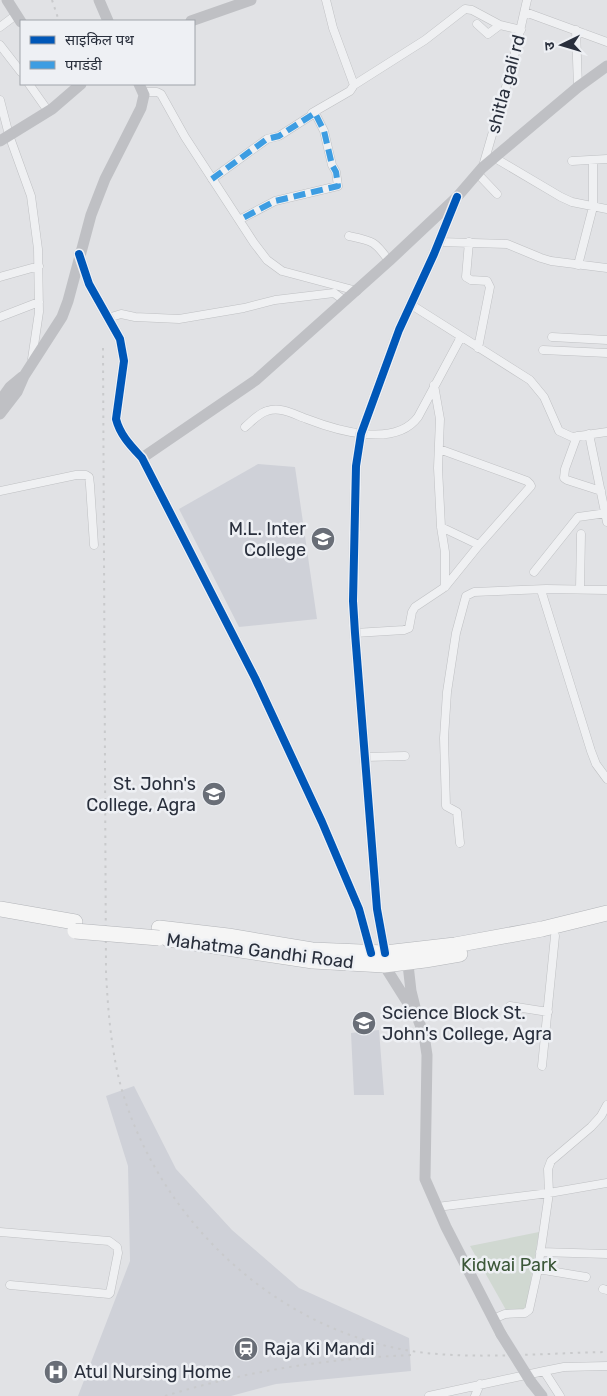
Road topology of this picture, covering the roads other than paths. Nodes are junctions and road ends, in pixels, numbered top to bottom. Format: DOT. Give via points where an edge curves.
graph roads {
  1 [pos="7,0"];
  2 [pos="99,0"];
  3 [pos="251,0"];
  4 [pos="326,0"];
  5 [pos="527,0"];
  6 [pos="525,12"];
  7 [pos="19,18"];
  8 [pos="107,20"];
  9 [pos="194,20"];
  10 [pos="477,24"];
  11 [pos="500,25"];
  12 [pos="0,27"];
  13 [pos="521,30"];
  14 [pos="576,30"];
  15 [pos="607,42"];
  16 [pos="0,45"];
  17 [pos="607,66"];
  18 [pos="20,71"];
  19 [pos="30,85"];
  20 [pos="80,85"];
  21 [pos="354,85"];
  22 [pos="578,87"];
  23 [pos="141,88"];
  24 [pos="0,100"];
  25 [pos="48,111"];
  26 [pos="312,113"];
  27 [pos="5,138"];
  28 [pos="495,158"];
  29 [pos="607,159"];
  30 [pos="593,160"];
  31 [pos="572,161"];
  32 [pos="480,170"];
  33 [pos="212,179"];
  34 [pos="497,194"];
  35 [pos="457,197"];
  36 [pos="593,207"];
  37 [pos="607,209"];
  38 [pos="239,220"];
  39 [pos="349,236"];
  40 [pos="439,242"];
  41 [pos="469,242"];
  42 [pos="79,254"];
  43 [pos="389,261"];
  44 [pos="578,265"];
  45 [pos="39,266"];
  46 [pos="607,268"];
  47 [pos="0,277"];
  48 [pos="356,291"];
  49 [pos="345,301"];
  50 [pos="39,302"];
  51 [pos="410,304"];
  52 [pos="0,317"];
  53 [pos="108,318"];
  54 [pos="460,337"];
  55 [pos="552,337"];
  56 [pos="607,340"];
  57 [pos="478,348"];
  58 [pos="543,350"];
  59 [pos="607,353"];
  60 [pos="31,366"];
  61 [pos="24,376"];
  62 [pos="434,386"];
  63 [pos="0,400"];
  64 [pos="0,414"];
  65 [pos="245,427"];
  66 [pos="607,432"];
  67 [pos="361,434"];
  68 [pos="589,434"];
  69 [pos="577,436"];
  70 [pos="439,449"];
  71 [pos="142,458"];
  72 [pos="0,491"];
  73 [pos="601,492"];
  74 [pos="607,513"];
  75 [pos="607,522"];
  76 [pos="441,527"];
  77 [pos="581,534"];
  78 [pos="94,546"];
  79 [pos="479,546"];
  80 [pos="534,572"];
  81 [pos="445,587"];
  82 [pos="580,589"];
  83 [pos="541,590"];
  84 [pos="607,590"];
  85 [pos="355,632"];
  86 [pos="405,756"];
  87 [pos="365,757"];
  88 [pos="607,779"];
  89 [pos="460,843"];
  90 [pos="0,909"];
  91 [pos="607,913"];
  92 [pos="0,919"];
  93 [pos="380,922"];
  94 [pos="607,924"];
  95 [pos="75,926"];
  96 [pos="364,927"];
  97 [pos="555,936"];
  98 [pos="380,957"];
  99 [pos="407,957"];
  100 [pos="510,1006"];
  101 [pos="548,1012"];
  102 [pos="418,1019"];
  103 [pos="542,1066"];
  104 [pos="607,1106"];
  105 [pos="607,1183"];
  106 [pos="549,1194"];
  107 [pos="436,1207"];
  108 [pos="0,1232"];
  109 [pos="540,1252"];
  110 [pos="607,1254"];
  111 [pos="538,1269"];
  112 [pos="586,1277"];
  113 [pos="10,1285"];
  114 [pos="493,1318"];
  115 [pos="607,1366"];
  116 [pos="544,1371"];
  117 [pos="480,1384"];
  118 [pos="429,1396"];
  119 [pos="475,1396"];
  120 [pos="542,1396"];
  121 [pos="560,1396"];
  1 -- 7 [label="street"];
  2 -- 8 [label="street"];
  3 -- 9 [label="street"];
  4 -- 21 [label="street"];
  5 -- 6 [label="street, shitla gali rd"];
  6 -- 13 [label="street, shitla gali rd"];
  6 -- 14 [label="street"];
  7 -- 12 [label="street"];
  10 -- 11 [label="street" via="488,34"];
  11 -- 13 [label="street"];
  11 -- 21 [label="street" via="465,8 425,40"];
  13 -- 32 [label="street, shitla gali rd"];
  14 -- 15 [label="street"];
  14 -- 22 [label="street"];
  16 -- 18 [label="street"];
  17 -- 22 [label="street"];
  19 -- 25 [label="street"];
  20 -- 25 [label="street"];
  21 -- 26 [label="street" via="350,91"];
  22 -- 28 [label="street"];
  23 -- 33 [label="street" via="161,94"];
  23 -- 42 [label="street" via="144,100 105,179"];
  24 -- 27 [label="street"];
  25 -- 27 [label="street"];
  27 -- 45 [label="street" via="31,196"];
  28 -- 32 [label="street"];
  28 -- 36 [label="street" via="561,197"];
  29 -- 30 [label="street"];
  30 -- 31 [label="street"];
  30 -- 36 [label="street"];
  32 -- 34 [label="street"];
  32 -- 35 [label="street"];
  33 -- 38 [label="street"];
  33 -- 38 [label="street" via="267,139 279,136 315,113 324,131 338,186 275,201"];
  35 -- 40 [label="street"];
  35 -- 43 [label="street"];
  36 -- 37 [label="street"];
  36 -- 44 [label="street"];
  38 -- 48 [label="street" via="267,260 282,271"];
  39 -- 43 [label="street" via="374,242"];
  40 -- 41 [label="street"];
  40 -- 51 [label="street"];
  41 -- 44 [label="street" via="507,244 541,258"];
  41 -- 57 [label="street" via="466,276 472,280 487,281 490,287"];
  42 -- 53 [label="street" via="89,284"];
  42 -- 60 [label="street" via="62,317"];
  43 -- 48 [label="street"];
  44 -- 46 [label="street"];
  45 -- 47 [label="street"];
  45 -- 50 [label="street"];
  48 -- 49 [label="street"];
  49 -- 53 [label="street" via="334,293 178,318 121,314"];
  49 -- 71 [label="street" via="256,380"];
  50 -- 52 [label="street"];
  50 -- 60 [label="street"];
  51 -- 54 [label="street"];
  51 -- 67 [label="street"];
  53 -- 71 [label="street" via="120,338 124,361 116,419 123,437"];
  54 -- 57 [label="street"];
  54 -- 62 [label="street"];
  55 -- 56 [label="street"];
  57 -- 69 [label="street" via="530,380 544,397 560,431"];
  58 -- 59 [label="street"];
  60 -- 61 [label="street"];
  61 -- 63 [label="street"];
  61 -- 64 [label="street" via="17,392"];
  62 -- 67 [label="street" via="418,417 405,430"];
  62 -- 70 [label="street" via="440,419"];
  65 -- 67 [label="street" via="262,413 274,410"];
  66 -- 68 [label="street"];
  67 -- 85 [label="street" via="356,466"];
  68 -- 69 [label="street"];
  68 -- 73 [label="street"];
  69 -- 73 [label="street" via="564,478"];
  70 -- 76 [label="street"];
  70 -- 79 [label="street" via="527,481 531,486"];
  71 -- 96 [label="street" via="255,678 322,822"];
  72 -- 78 [label="street" via="86,475 90,485"];
  73 -- 74 [label="street"];
  74 -- 75 [label="street"];
  74 -- 80 [label="street" via="578,517"];
  76 -- 79 [label="street"];
  76 -- 81 [label="street"];
  77 -- 82 [label="street"];
  79 -- 81 [label="street"];
  81 -- 85 [label="street" via="415,608 407,629"];
  82 -- 83 [label="street"];
  82 -- 84 [label="street"];
  83 -- 88 [label="street" via="591,751"];
  83 -- 89 [label="street" via="474,592 466,596 456,633 444,738 446,806 457,812"];
  85 -- 87 [label="street"];
  86 -- 87 [label="street"];
  87 -- 93 [label="street"];
  90 -- 95 [label="highway, Mahatma Gandhi Road"];
  91 -- 99 [label="highway, Mahatma Gandhi Road"];
  92 -- 95 [label="highway, Mahatma Gandhi Road"];
  93 -- 96 [label="street"];
  93 -- 98 [label="street"];
  94 -- 97 [label="highway, Mahatma Gandhi Road"];
  95 -- 98 [label="highway, Mahatma Gandhi Road, bridge" via="159,933 313,961"];
  96 -- 98 [label="street"];
  97 -- 99 [label="highway, Mahatma Gandhi Road"];
  97 -- 101 [label="street"];
  98 -- 99 [label="highway, Mahatma Gandhi Road"];
  98 -- 102 [label="street"];
  99 -- 102 [label="street"];
  100 -- 101 [label="street"];
  101 -- 103 [label="street"];
  102 -- 107 [label="street" via="427,1055 425,1179"];
  104 -- 106 [label="street" via="591,1127 551,1161"];
  105 -- 106 [label="street"];
  106 -- 107 [label="street"];
  106 -- 109 [label="street"];
  107 -- 114 [label="street"];
  108 -- 113 [label="street" via="109,1241 117,1247 109,1294"];
  109 -- 110 [label="street"];
  109 -- 111 [label="street"];
  111 -- 112 [label="street"];
  111 -- 114 [label="street" via="528,1312"];
  114 -- 120 [label="street, bridge"];
  115 -- 116 [label="street"];
  116 -- 117 [label="street"];
  116 -- 121 [label="street"];
  117 -- 118 [label="street"];
  117 -- 119 [label="street"];
}
